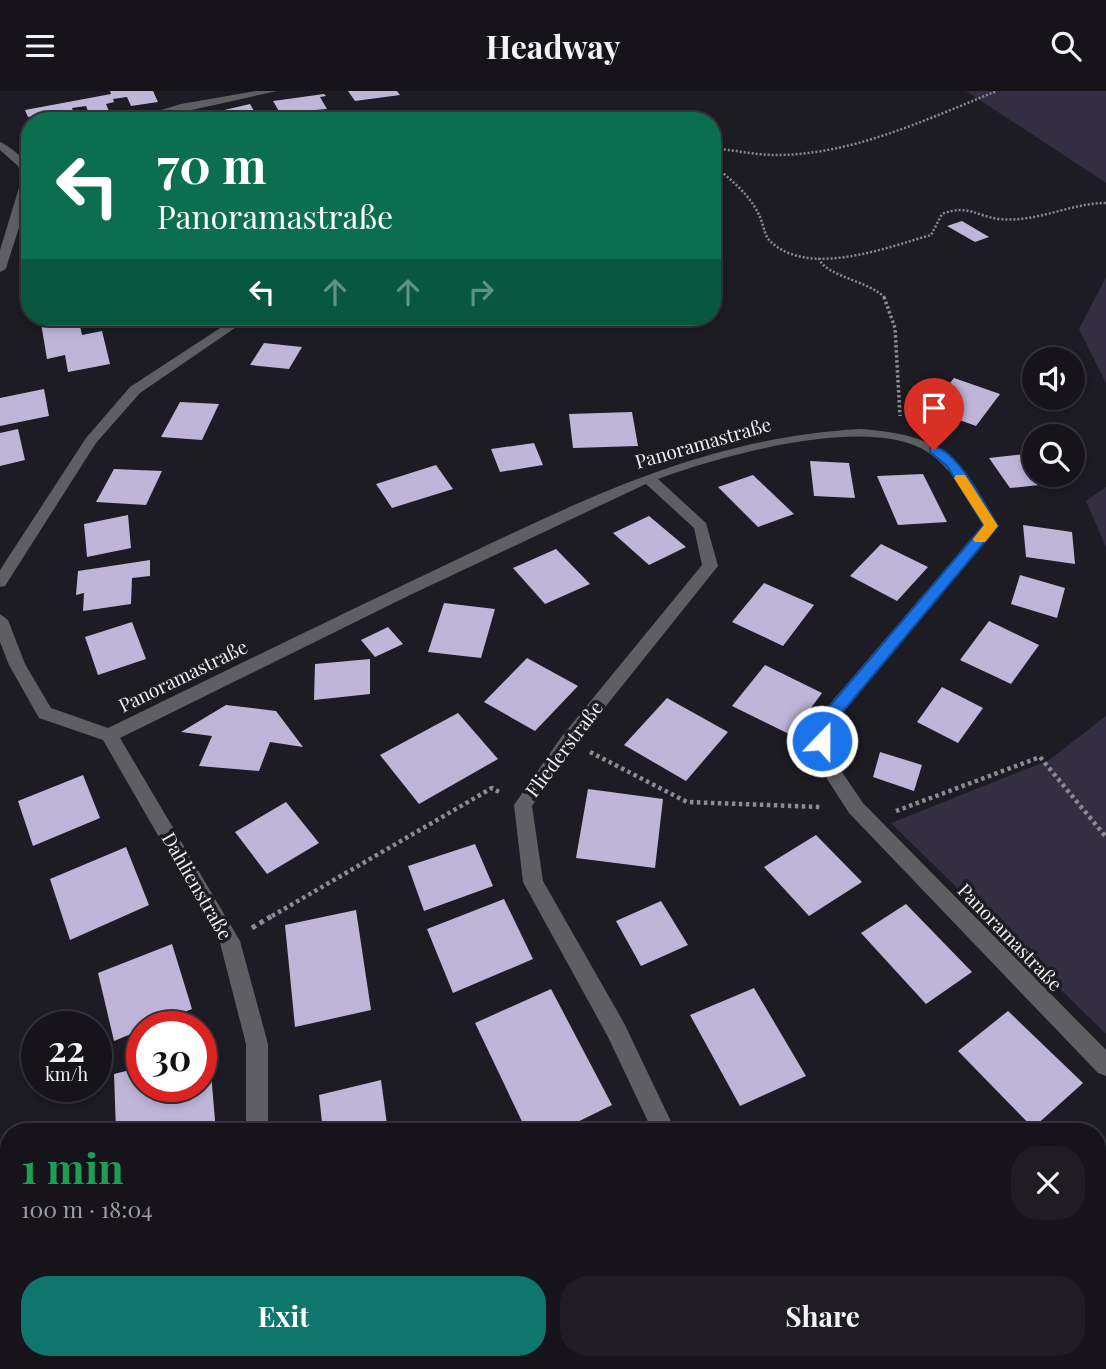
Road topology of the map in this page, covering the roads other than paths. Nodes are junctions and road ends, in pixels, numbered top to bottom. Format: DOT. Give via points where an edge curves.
graph roads {
  1 [pos="272,91"];
  2 [pos="163,112"];
  3 [pos="0,145"];
  4 [pos="10,153"];
  5 [pos="21,198"];
  6 [pos="0,269"];
  7 [pos="231,326"];
  8 [pos="648,478"];
  9 [pos="0,582"];
  10 [pos="0,620"];
  11 [pos="109,735"];
  12 [pos="1106,1065"];
  13 [pos="257,1123"];
  14 [pos="661,1123"];
  1 -- 2 [label="street"];
  3 -- 4 [label="street"];
  5 -- 6 [label="street"];
  7 -- 9 [label="street" via="135,390 91,441"];
  8 -- 11 [label="street, Panoramastraße"];
  8 -- 12 [label="street, Panoramastraße" via="757,445 835,435 880,434 918,442 952,464 991,526 822,725 822,757 856,808"];
  8 -- 14 [label="street, Fliederstraße" via="701,526 709,566 568,741 523,805 533,882 616,1030"];
  10 -- 11 [label="street, Panoramastraße" via="17,665 45,713"];
  11 -- 13 [label="street, Dahlienstraße" via="230,941 257,1044"];
}
